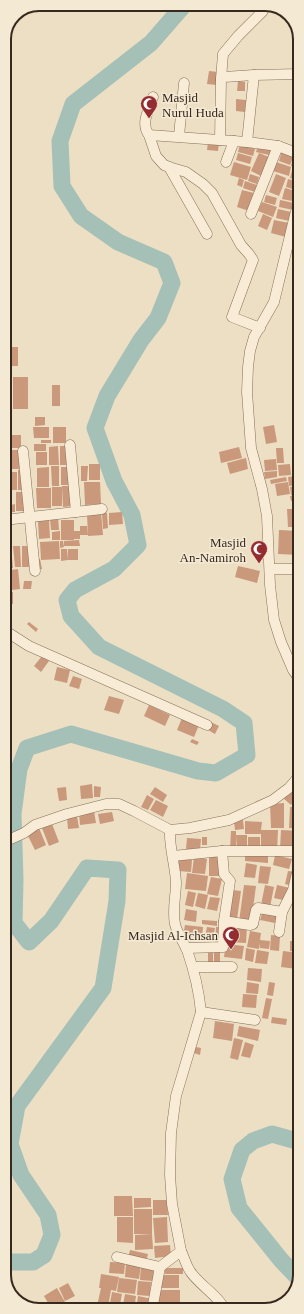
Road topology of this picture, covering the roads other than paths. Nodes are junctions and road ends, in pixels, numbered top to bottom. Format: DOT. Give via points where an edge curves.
graph roads {
  1 [pos="264,12"];
  2 [pos="293,74"];
  3 [pos="254,75"];
  4 [pos="221,79"];
  5 [pos="184,83"];
  6 [pos="153,97"];
  7 [pos="149,135"];
  8 [pos="179,136"];
  9 [pos="220,140"];
  10 [pos="234,141"];
  11 [pos="247,142"];
  12 [pos="278,146"];
  13 [pos="293,152"];
  14 [pos="226,162"];
  15 [pos="169,167"];
  16 [pos="251,214"];
  17 [pos="293,223"];
  18 [pos="207,234"];
  19 [pos="260,328"];
  20 [pos="70,445"];
  21 [pos="23,452"];
  22 [pos="102,509"];
  23 [pos="76,512"];
  24 [pos="29,517"];
  25 [pos="11,519"];
  26 [pos="270,569"];
  27 [pos="293,570"];
  28 [pos="35,571"];
  29 [pos="11,635"];
  30 [pos="293,670"];
  31 [pos="207,724"];
  32 [pos="293,783"];
  33 [pos="170,830"];
  34 [pos="11,839"];
  35 [pos="222,851"];
  36 [pos="293,852"];
  37 [pos="173,856"];
  38 [pos="293,890"];
  39 [pos="282,912"];
  40 [pos="224,921"];
  41 [pos="278,932"];
  42 [pos="186,948"];
  43 [pos="193,966"];
  44 [pos="232,966"];
  45 [pos="201,1012"];
  46 [pos="255,1020"];
  47 [pos="181,1251"];
  48 [pos="117,1257"];
  49 [pos="160,1267"];
  50 [pos="153,1303"];
  51 [pos="221,1303"];
  1 -- 4 [label="street" via="223,54"];
  2 -- 3 [label="street"];
  3 -- 4 [label="street"];
  3 -- 11 [label="street"];
  4 -- 9 [label="street"];
  5 -- 8 [label="street"];
  6 -- 7 [label="street" via="144,124"];
  7 -- 8 [label="street"];
  7 -- 15 [label="street" via="156,156"];
  8 -- 9 [label="street"];
  9 -- 10 [label="street"];
  10 -- 11 [label="street"];
  10 -- 14 [label="street"];
  11 -- 12 [label="street"];
  12 -- 13 [label="street"];
  12 -- 16 [label="street"];
  15 -- 18 [label="street"];
  15 -- 19 [label="street" via="186,172 203,184 212,194 241,245 249,254 252,260 232,317"];
  17 -- 19 [label="street" via="274,302"];
  19 -- 26 [label="street" via="250,351 247,392 251,448 267,516"];
  20 -- 23 [label="street"];
  21 -- 24 [label="street"];
  22 -- 23 [label="street"];
  23 -- 24 [label="street"];
  24 -- 25 [label="street"];
  24 -- 28 [label="street"];
  26 -- 27 [label="street"];
  26 -- 30 [label="street" via="274,620"];
  29 -- 31 [label="street" via="29,646"];
  32 -- 33 [label="street" via="273,800 229,820"];
  33 -- 34 [label="street" via="134,810 119,804 106,804 35,825"];
  33 -- 37 [label="street"];
  35 -- 36 [label="street"];
  35 -- 37 [label="street"];
  35 -- 40 [label="street" via="224,874 230,881"];
  37 -- 42 [label="street" via="176,926"];
  38 -- 39 [label="street"];
  39 -- 40 [label="street" via="258,908 251,925"];
  39 -- 41 [label="street"];
  40 -- 42 [label="street" via="223,947"];
  42 -- 43 [label="street"];
  43 -- 44 [label="street"];
  43 -- 45 [label="street"];
  45 -- 46 [label="street"];
  45 -- 47 [label="street" via="176,1096 171,1133 172,1204"];
  47 -- 49 [label="street"];
  47 -- 51 [label="street" via="190,1271"];
  48 -- 49 [label="street"];
  49 -- 50 [label="street"];
}
